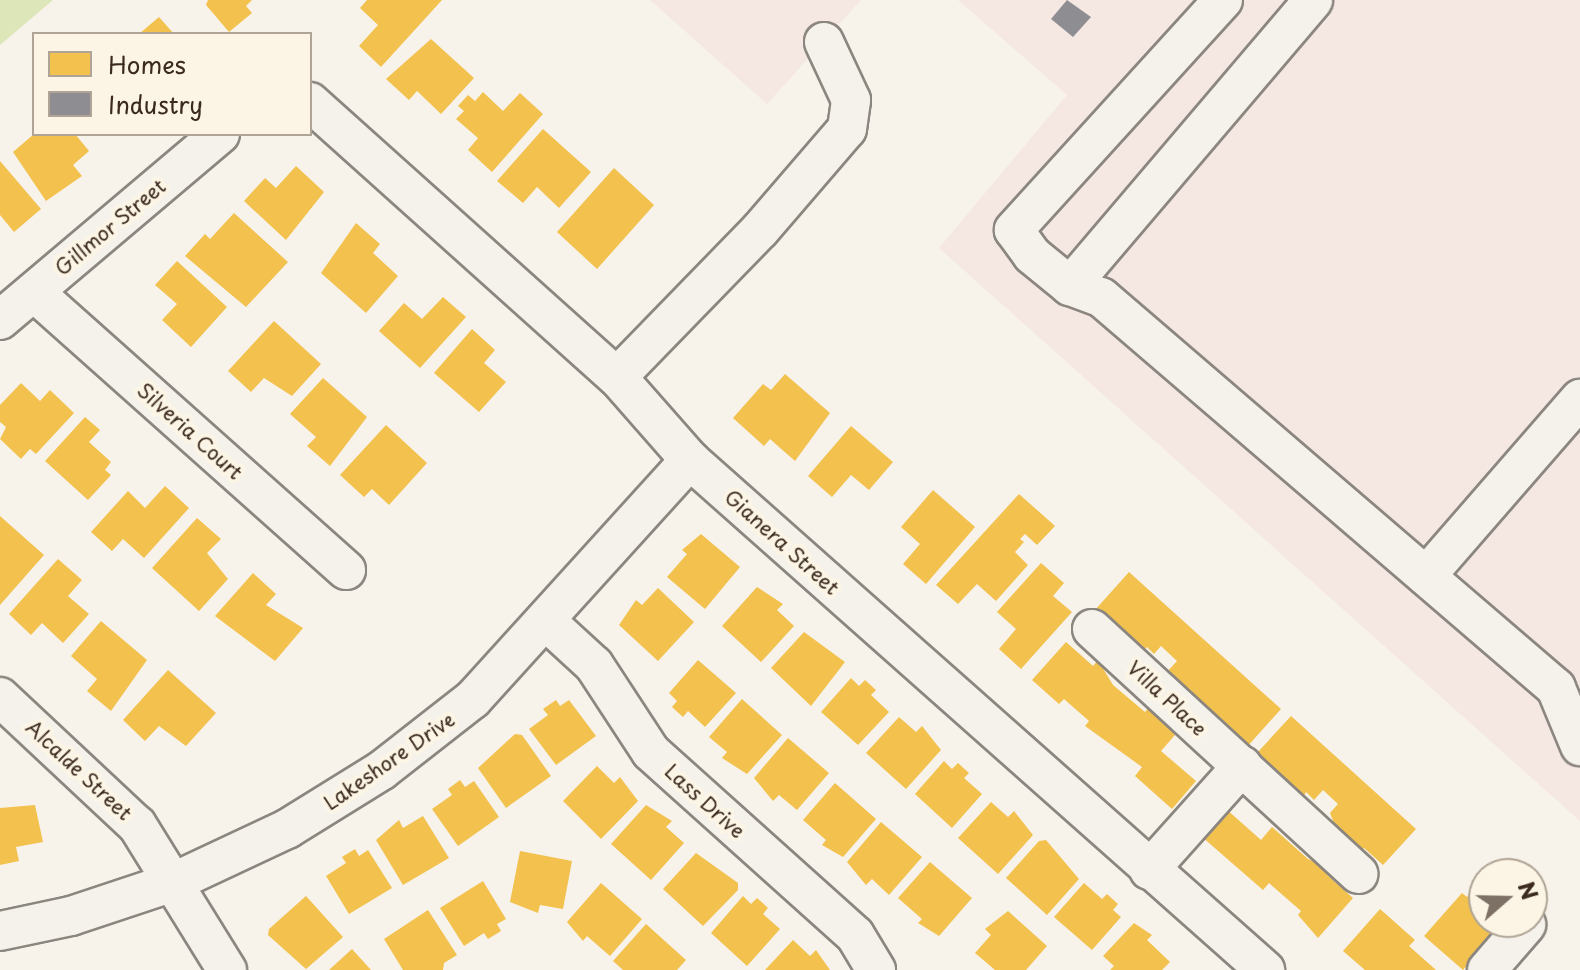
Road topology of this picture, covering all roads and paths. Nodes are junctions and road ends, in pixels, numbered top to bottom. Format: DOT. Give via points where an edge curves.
graph roads {
  1 [pos="1223,0"];
  2 [pos="1313,0"];
  3 [pos="824,42"];
  4 [pos="312,104"];
  5 [pos="218,136"];
  6 [pos="1070,286"];
  7 [pos="34,292"];
  8 [pos="0,320"];
  9 [pos="617,377"];
  10 [pos="1580,399"];
  11 [pos="690,460"];
  12 [pos="346,570"];
  13 [pos="1426,576"];
  14 [pos="546,621"];
  15 [pos="1092,629"];
  16 [pos="0,697"];
  17 [pos="1579,735"];
  18 [pos="1242,766"];
  19 [pos="1149,870"];
  20 [pos="1358,874"];
  21 [pos="176,881"];
  22 [pos="0,931"];
  23 [pos="1515,938"];
  24 [pos="227,970"];
  25 [pos="876,970"];
  26 [pos="1265,970"];
  27 [pos="1487,970"];
  1 -- 6 [label="street" via="1014,230 1032,255"];
  2 -- 6 [label="street"];
  3 -- 9 [label="street" via="851,100 847,129 760,230"];
  4 -- 9 [label="street, Gianera Street"];
  5 -- 7 [label="street, Gillmor Street"];
  6 -- 13 [label="street" via="1101,297"];
  7 -- 8 [label="street, Gillmor Street"];
  7 -- 12 [label="street, Silveria Court"];
  9 -- 11 [label="street, Gianera Street"];
  10 -- 13 [label="street"];
  11 -- 14 [label="street, Lakeshore Drive"];
  11 -- 19 [label="street, Gianera Street"];
  13 -- 17 [label="street" via="1556,688"];
  14 -- 21 [label="street, Lakeshore Drive" via="473,699 382,770 287,829"];
  14 -- 25 [label="street, Lass Drive" via="594,665 651,752 855,935"];
  15 -- 18 [label="street, Villa Place"];
  16 -- 21 [label="street, Alcalde Street" via="119,804"];
  18 -- 19 [label="street"];
  18 -- 20 [label="street, Villa Place"];
  19 -- 26 [label="street, Gianera Street"];
  21 -- 22 [label="street, Lakeshore Drive" via="71,916"];
  21 -- 24 [label="street, Alcalde Street"];
  23 -- 27 [label="street"];
}
